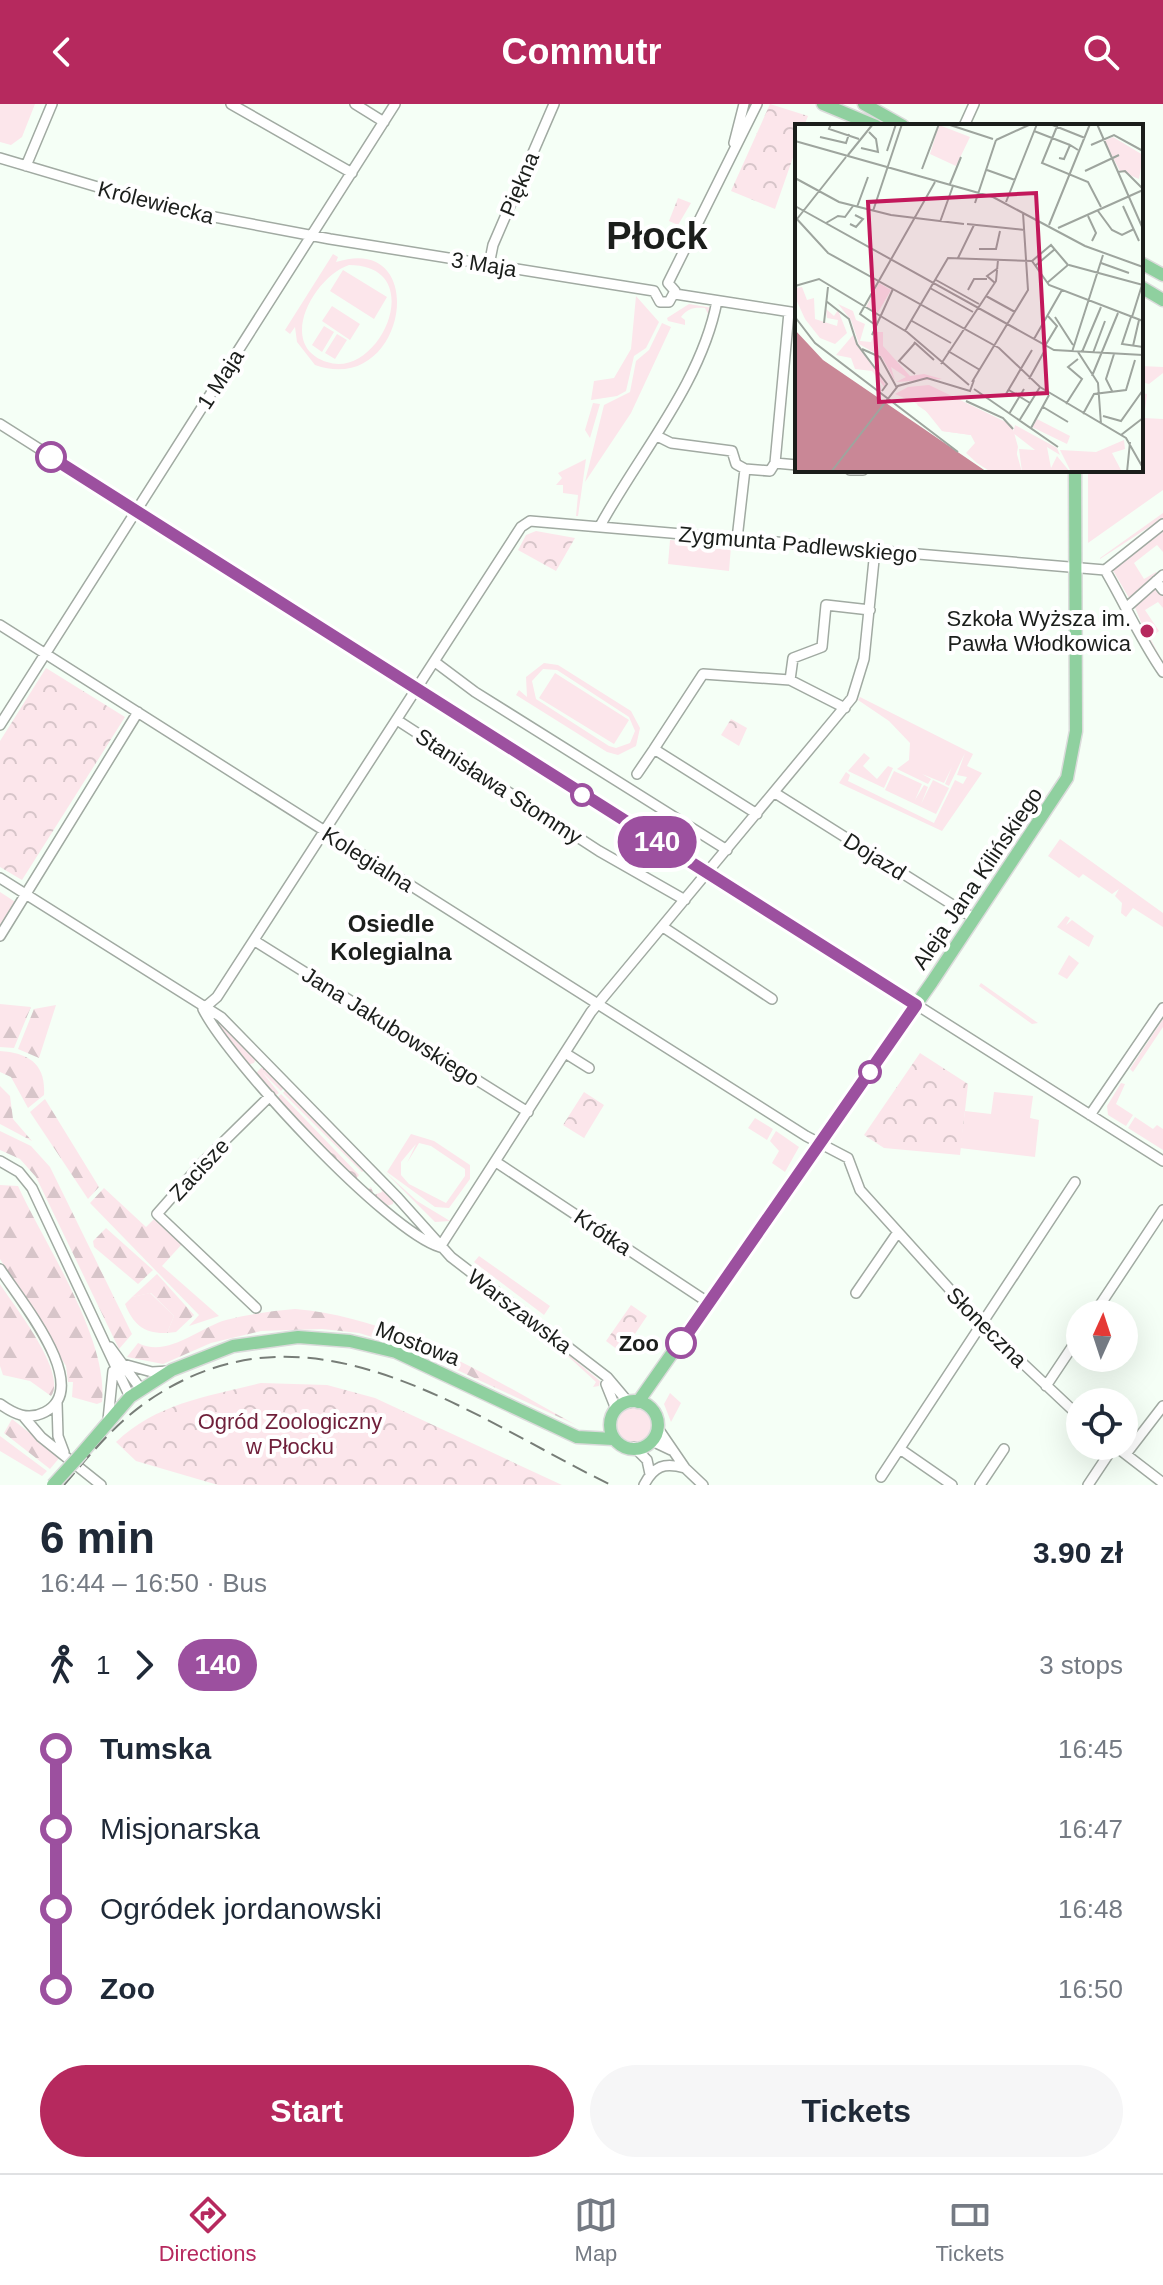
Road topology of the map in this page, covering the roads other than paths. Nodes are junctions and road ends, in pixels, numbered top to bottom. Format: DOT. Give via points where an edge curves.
graph roads {
  1 [pos="52,104"];
  2 [pos="231,104"];
  3 [pos="355,104"];
  4 [pos="395,104"];
  5 [pos="554,104"];
  6 [pos="744,104"];
  7 [pos="757,104"];
  8 [pos="823,104"];
  9 [pos="864,104"];
  10 [pos="974,104"];
  11 [pos="384,122"];
  12 [pos="871,124"];
  13 [pos="899,124"];
  14 [pos="965,124"];
  15 [pos="733,150"];
  16 [pos="0,158"];
  17 [pos="26,166"];
  18 [pos="352,173"];
  19 [pos="314,236"];
  20 [pos="1143,264"];
  21 [pos="489,265"];
  22 [pos="1163,275"];
  23 [pos="668,283"];
  24 [pos="1143,288"];
  25 [pos="654,291"];
  26 [pos="675,294"];
  27 [pos="1163,300"];
  28 [pos="717,301"];
  29 [pos="793,313"];
  30 [pos="0,424"];
  31 [pos="657,436"];
  32 [pos="775,463"];
  33 [pos="795,465"];
  34 [pos="745,469"];
  35 [pos="1075,472"];
  36 [pos="136,511"];
  37 [pos="1163,524"];
  38 [pos="600,526"];
  39 [pos="737,539"];
  40 [pos="875,550"];
  41 [pos="1076,569"];
  42 [pos="1105,570"];
  43 [pos="1160,578"];
  44 [pos="1163,590"];
  45 [pos="1127,607"];
  46 [pos="870,610"];
  47 [pos="0,625"];
  48 [pos="45,654"];
  49 [pos="435,662"];
  50 [pos="1163,672"];
  51 [pos="790,680"];
  52 [pos="416,691"];
  53 [pos="845,708"];
  54 [pos="138,712"];
  55 [pos="397,720"];
  56 [pos="0,725"];
  57 [pos="654,749"];
  58 [pos="637,774"];
  59 [pos="775,793"];
  60 [pos="757,814"];
  61 [pos="326,831"];
  62 [pos="727,850"];
  63 [pos="707,874"];
  64 [pos="0,878"];
  65 [pos="26,895"];
  66 [pos="685,900"];
  67 [pos="975,919"];
  68 [pos="663,927"];
  69 [pos="0,936"];
  70 [pos="255,941"];
  71 [pos="772,999"];
  72 [pos="598,1004"];
  73 [pos="916,1005"];
  74 [pos="1163,1008"];
  75 [pos="203,1009"];
  76 [pos="565,1053"];
  77 [pos="263,1062"];
  78 [pos="589,1068"];
  79 [pos="251,1075"];
  80 [pos="270,1096"];
  81 [pos="528,1112"];
  82 [pos="1090,1115"];
  83 [pos="818,1143"];
  84 [pos="848,1158"];
  85 [pos="0,1161"];
  86 [pos="1163,1161"];
  87 [pos="496,1162"];
  88 [pos="13,1168"];
  89 [pos="0,1170"];
  90 [pos="1075,1182"];
  91 [pos="398,1198"];
  92 [pos="383,1209"];
  93 [pos="1163,1210"];
  94 [pos="898,1232"];
  95 [pos="440,1247"];
  96 [pos="0,1269"];
  97 [pos="856,1293"];
  98 [pos="1103,1300"];
  99 [pos="709,1303"];
  100 [pos="256,1308"];
  101 [pos="981,1324"];
  102 [pos="1066,1356"];
  103 [pos="118,1366"];
  104 [pos="172,1370"];
  105 [pos="661,1372"];
  106 [pos="601,1374"];
  107 [pos="1046,1386"];
  108 [pos="135,1392"];
  109 [pos="57,1403"];
  110 [pos="634,1403"];
  111 [pos="0,1404"];
  112 [pos="1066,1404"];
  113 [pos="1163,1406"];
  114 [pos="653,1408"];
  115 [pos="613,1415"];
  116 [pos="24,1417"];
  117 [pos="550,1423"];
  118 [pos="107,1424"];
  119 [pos="654,1437"];
  120 [pos="1138,1438"];
  121 [pos="613,1439"];
  122 [pos="634,1447"];
  123 [pos="900,1449"];
  124 [pos="1004,1449"];
  125 [pos="66,1455"];
  126 [pos="1105,1460"];
  127 [pos="1134,1460"];
  128 [pos="685,1468"];
  129 [pos="649,1477"];
  130 [pos="881,1477"];
  131 [pos="1163,1483"];
  132 [pos="53,1485"];
  133 [pos="101,1485"];
  134 [pos="703,1485"];
  135 [pos="952,1485"];
  136 [pos="980,1485"];
  137 [pos="1088,1485"];
  1 -- 17 [label="street"];
  2 -- 18 [label="street"];
  3 -- 11 [label="street"];
  4 -- 11 [label="street, 1 Maja"];
  5 -- 21 [label="street, Piękna"];
  6 -- 15 [label="street"];
  7 -- 15 [label="street"];
  8 -- 12 [label="main road"];
  9 -- 13 [label="main road"];
  10 -- 14 [label="street"];
  11 -- 18 [label="street, 1 Maja"];
  15 -- 23 [label="street"];
  16 -- 17 [label="street, Królewiecka"];
  17 -- 19 [label="street, Królewiecka" via="153,205"];
  18 -- 19 [label="street, 1 Maja"];
  19 -- 21 [label="street, 3 Maja"];
  19 -- 36 [label="street, 1 Maja"];
  20 -- 22 [label="main road"];
  21 -- 25 [label="street, 3 Maja"];
  23 -- 25 [label="street"];
  23 -- 26 [label="street"];
  24 -- 27 [label="main road"];
  25 -- 26 [label="street" via="663,303"];
  26 -- 28 [label="street"];
  28 -- 29 [label="street"];
  28 -- 31 [label="street" via="711,327"];
  29 -- 32 [label="street"];
  30 -- 36 [label="street"];
  31 -- 34 [label="street" via="671,443 730,449 736,464"];
  31 -- 38 [label="street"];
  32 -- 33 [label="street"];
  32 -- 34 [label="street" via="770,471"];
  34 -- 39 [label="street"];
  35 -- 41 [label="main road, Aleja Jana Kilińskiego"];
  36 -- 48 [label="street, 1 Maja"];
  36 -- 52 [label="street"];
  37 -- 42 [label="street"];
  38 -- 39 [label="street, Zygmunta Padlewskiego"];
  38 -- 49 [label="street, Zygmunta Padlewskiego" via="530,521 521,527"];
  39 -- 40 [label="street, Zygmunta Padlewskiego"];
  40 -- 41 [label="street, Zygmunta Padlewskiego"];
  40 -- 46 [label="street"];
  41 -- 42 [label="street, Zygmunta Padlewskiego"];
  41 -- 67 [label="main road, Aleja Jana Kilińskiego" via="1076,731 1071,765 1060,791"];
  42 -- 45 [label="street"];
  43 -- 44 [label="street"];
  43 -- 45 [label="street"];
  45 -- 50 [label="street"];
  46 -- 51 [label="street" via="826,605 822,647 795,655"];
  46 -- 53 [label="street" via="862,673"];
  47 -- 48 [label="street, Kolegialna"];
  48 -- 54 [label="street, Kolegialna"];
  48 -- 56 [label="street, 1 Maja"];
  49 -- 52 [label="street"];
  49 -- 62 [label="street"];
  51 -- 53 [label="street"];
  51 -- 57 [label="street" via="703,674"];
  52 -- 55 [label="street"];
  52 -- 63 [label="street"];
  53 -- 59 [label="street"];
  54 -- 61 [label="street, Kolegialna"];
  54 -- 65 [label="street"];
  55 -- 61 [label="street"];
  55 -- 66 [label="street, Stanisława Stommy" via="605,855"];
  57 -- 58 [label="street"];
  57 -- 60 [label="street"];
  59 -- 60 [label="street"];
  59 -- 67 [label="street, Dojazd"];
  60 -- 62 [label="street"];
  61 -- 70 [label="street"];
  61 -- 72 [label="street, Kolegialna"];
  62 -- 63 [label="street"];
  63 -- 66 [label="street"];
  63 -- 73 [label="street"];
  64 -- 65 [label="street"];
  65 -- 69 [label="street"];
  65 -- 75 [label="street"];
  66 -- 68 [label="street"];
  67 -- 73 [label="main road, Aleja Jana Kilińskiego"];
  68 -- 71 [label="street"];
  68 -- 72 [label="street"];
  70 -- 75 [label="street"];
  70 -- 81 [label="street, Jana Jakubowskiego"];
  72 -- 76 [label="street"];
  72 -- 83 [label="street, Kolegialna"];
  73 -- 82 [label="street"];
  73 -- 83 [label="main road, Aleja Jana Kilińskiego"];
  74 -- 82 [label="street"];
  75 -- 77 [label="street" via="221,1017"];
  75 -- 79 [label="street"];
  76 -- 78 [label="street"];
  76 -- 81 [label="street"];
  77 -- 79 [label="street"];
  77 -- 91 [label="street"];
  79 -- 80 [label="street"];
  80 -- 92 [label="street"];
  80 -- 100 [label="street, Zacisze" via="157,1214"];
  81 -- 87 [label="street"];
  82 -- 86 [label="street"];
  83 -- 84 [label="street, Kolegialna"];
  83 -- 99 [label="main road, Aleja Jana Kilińskiego"];
  84 -- 94 [label="street, Słoneczna" via="858,1186"];
  85 -- 88 [label="street"];
  87 -- 95 [label="street"];
  87 -- 99 [label="street, Krótka"];
  88 -- 89 [label="street"];
  88 -- 103 [label="street" via="32,1188"];
  90 -- 101 [label="street"];
  91 -- 92 [label="street" via="396,1208"];
  91 -- 95 [label="street"];
  92 -- 95 [label="street"];
  93 -- 98 [label="street"];
  94 -- 97 [label="street"];
  94 -- 101 [label="street, Słoneczna"];
  95 -- 106 [label="street, Warszawska"];
  96 -- 109 [label="street" via="60,1367 63,1385"];
  99 -- 105 [label="main road, Aleja Jana Kilińskiego"];
  101 -- 107 [label="street, Słoneczna"];
  101 -- 123 [label="street"];
  102 -- 107 [label="street"];
  103 -- 104 [label="street, Mostowa"];
  103 -- 108 [label="street"];
  103 -- 118 [label="street"];
  104 -- 108 [label="main road, Mostowa"];
  104 -- 117 [label="main road, Mostowa" via="257,1341 340,1339 420,1362"];
  105 -- 110 [label="main road, Aleja Jana Kilińskiego"];
  105 -- 114 [label="main road, Aleja Jana Kilińskiego"];
  106 -- 110 [label="street, Warszawska"];
  106 -- 115 [label="street, Warszawska"];
  107 -- 112 [label="street, Słoneczna"];
  108 -- 118 [label="main road, Mostowa"];
  109 -- 116 [label="street" via="42,1414"];
  109 -- 125 [label="street" via="58,1436"];
  110 -- 114 [label="main road"];
  110 -- 115 [label="main road"];
  111 -- 116 [label="street"];
  113 -- 120 [label="street"];
  114 -- 119 [label="main road"];
  115 -- 117 [label="main road, Mostowa" via="583,1432"];
  115 -- 121 [label="main road"];
  116 -- 125 [label="street"];
  117 -- 121 [label="main road, Mostowa" via="577,1437"];
  118 -- 132 [label="main road, Mostowa, bridge"];
  119 -- 122 [label="main road"];
  119 -- 128 [label="street"];
  119 -- 129 [label="street"];
  121 -- 122 [label="main road"];
  122 -- 129 [label="street" via="647,1460"];
  123 -- 130 [label="street"];
  123 -- 135 [label="street"];
  124 -- 136 [label="street"];
  125 -- 133 [label="street"];
  126 -- 137 [label="street"];
  127 -- 131 [label="street"];
  128 -- 129 [label="street" via="666,1465"];
  128 -- 134 [label="street"];
}
